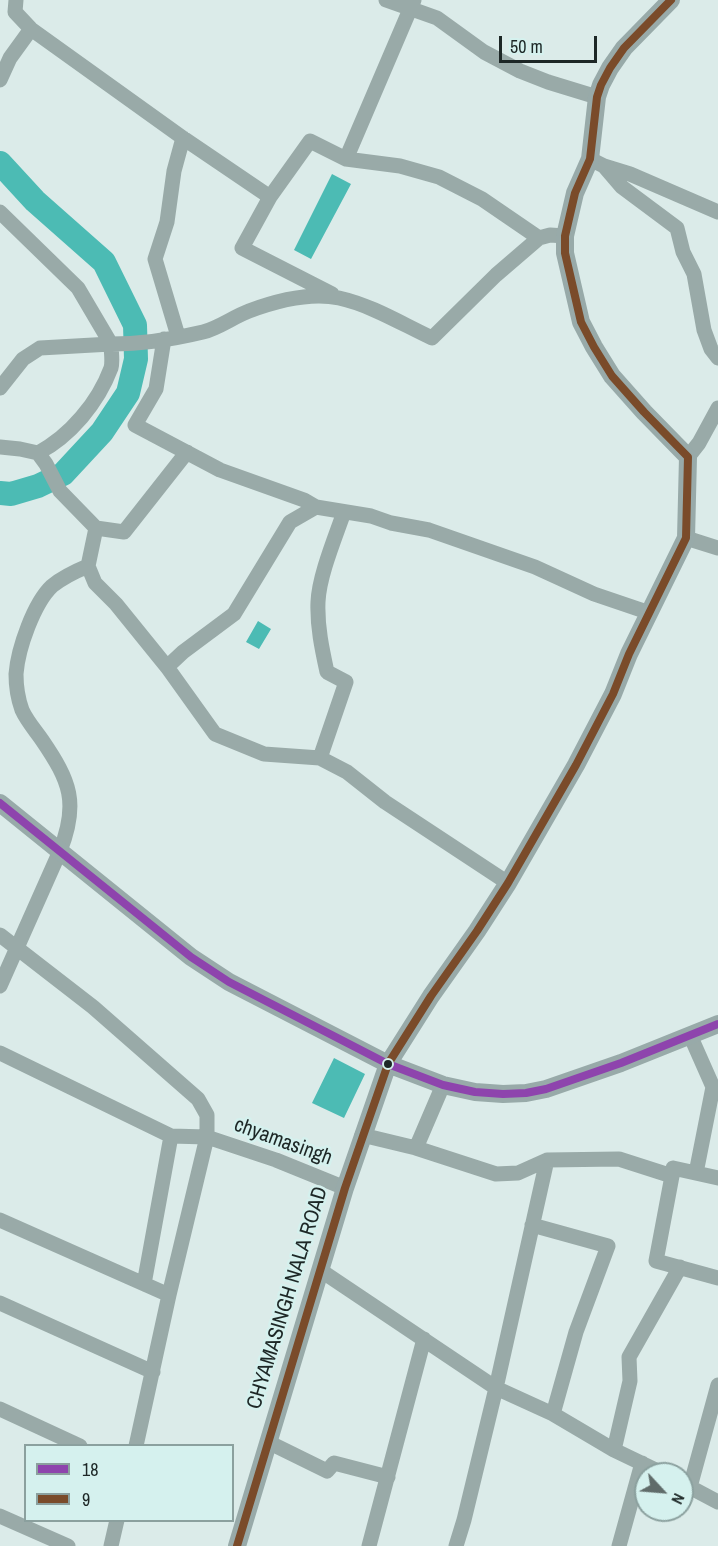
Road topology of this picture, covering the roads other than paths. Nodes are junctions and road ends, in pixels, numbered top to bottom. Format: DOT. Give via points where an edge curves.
graph roads {
  1 [pos="16,0"];
  2 [pos="386,0"];
  3 [pos="671,0"];
  4 [pos="412,4"];
  5 [pos="31,29"];
  6 [pos="0,80"];
  7 [pos="597,97"];
  8 [pos="183,138"];
  9 [pos="346,159"];
  10 [pos="597,163"];
  11 [pos="270,196"];
  12 [pos="0,212"];
  13 [pos="718,212"];
  14 [pos="565,236"];
  15 [pos="539,238"];
  16 [pos="339,298"];
  17 [pos="164,338"];
  18 [pos="117,344"];
  19 [pos="718,358"];
  20 [pos="0,388"];
  21 [pos="718,408"];
  22 [pos="0,447"];
  23 [pos="187,452"];
  24 [pos="688,457"];
  25 [pos="42,458"];
  26 [pos="316,507"];
  27 [pos="344,512"];
  28 [pos="96,528"];
  29 [pos="686,538"];
  30 [pos="718,548"];
  31 [pos="88,566"];
  32 [pos="650,613"];
  33 [pos="167,667"];
  34 [pos="320,758"];
  35 [pos="0,803"];
  36 [pos="60,851"];
  37 [pos="508,884"];
  38 [pos="0,935"];
  39 [pos="15,948"];
  40 [pos="0,986"];
  41 [pos="718,1024"];
  42 [pos="690,1035"];
  43 [pos="0,1053"];
  44 [pos="388,1064"];
  45 [pos="443,1085"];
  46 [pos="716,1088"];
  47 [pos="362,1135"];
  48 [pos="171,1136"];
  49 [pos="207,1137"];
  50 [pos="416,1148"];
  51 [pos="547,1160"];
  52 [pos="696,1173"];
  53 [pos="672,1176"];
  54 [pos="718,1178"];
  55 [pos="345,1188"];
  56 [pos="0,1220"];
  57 [pos="532,1225"];
  58 [pos="680,1267"];
  59 [pos="320,1270"];
  60 [pos="718,1278"];
  61 [pos="144,1284"];
  62 [pos="169,1295"];
  63 [pos="0,1303"];
  64 [pos="424,1339"];
  65 [pos="153,1372"];
  66 [pos="718,1385"];
  67 [pos="495,1388"];
  68 [pos="0,1409"];
  69 [pos="553,1414"];
  70 [pos="268,1442"];
  71 [pos="76,1444"];
  72 [pos="136,1444"];
  73 [pos="614,1450"];
  74 [pos="640,1462"];
  75 [pos="693,1462"];
  76 [pos="388,1477"];
  77 [pos="694,1489"];
  78 [pos="634,1492"];
  79 [pos="718,1502"];
  80 [pos="0,1516"];
  81 [pos="117,1522"];
  82 [pos="68,1546"];
  83 [pos="111,1546"];
  84 [pos="237,1546"];
  85 [pos="369,1546"];
  86 [pos="456,1546"];
  87 [pos="619,1546"];
  1 -- 5 [label="street" via="15,12"];
  2 -- 4 [label="street"];
  3 -- 7 [label="main road" via="624,48"];
  4 -- 7 [label="street" via="484,52 548,82"];
  4 -- 9 [label="street"];
  5 -- 6 [label="street"];
  5 -- 8 [label="street"];
  7 -- 10 [label="main road"];
  8 -- 11 [label="street"];
  8 -- 17 [label="street" via="167,222 154,259"];
  9 -- 11 [label="street" via="310,141"];
  9 -- 15 [label="street" via="400,166 439,177 482,199"];
  10 -- 13 [label="street"];
  10 -- 14 [label="main road" via="574,193"];
  10 -- 19 [label="street" via="639,202 677,228 694,274 704,330"];
  11 -- 16 [label="street" via="242,248"];
  12 -- 18 [label="street" via="78,288"];
  14 -- 15 [label="street"];
  14 -- 24 [label="main road" via="568,269 581,322 594,346 612,376"];
  15 -- 16 [label="street" via="432,338"];
  16 -- 17 [label="street" via="289,300 248,311 204,331"];
  17 -- 18 [label="street"];
  17 -- 23 [label="street" via="156,389 135,425"];
  18 -- 20 [label="street" via="40,348 23,359"];
  18 -- 25 [label="street" via="112,366 87,411"];
  21 -- 24 [label="street"];
  22 -- 25 [label="street" via="20,449"];
  23 -- 26 [label="street" via="240,478"];
  23 -- 28 [label="street" via="124,532"];
  24 -- 29 [label="main road"];
  25 -- 28 [label="street" via="60,491"];
  26 -- 27 [label="street"];
  26 -- 33 [label="street" via="290,522 234,614"];
  27 -- 32 [label="street" via="429,531 535,567 594,594"];
  27 -- 34 [label="street" via="318,602 320,644 327,672 346,681"];
  28 -- 31 [label="street"];
  29 -- 30 [label="street"];
  29 -- 32 [label="main road, CHYAMASINGH NALA ROAD"];
  31 -- 33 [label="street" via="95,583"];
  31 -- 36 [label="street" via="52,586 41,600 16,674 22,710 54,760 71,798 70,822"];
  32 -- 37 [label="main road, CHYAMASINGH NALA ROAD" via="576,765"];
  33 -- 34 [label="street" via="215,734 264,754"];
  34 -- 37 [label="street"];
  35 -- 36 [label="main road"];
  36 -- 39 [label="street"];
  36 -- 44 [label="main road" via="191,957 229,982"];
  37 -- 44 [label="main road, CHYAMASINGH NALA ROAD"];
  38 -- 39 [label="street"];
  39 -- 40 [label="street"];
  39 -- 49 [label="street" via="93,1007 198,1099 207,1115"];
  41 -- 42 [label="main road"];
  42 -- 45 [label="main road" via="546,1089 503,1094"];
  42 -- 46 [label="street"];
  43 -- 48 [label="street"];
  44 -- 45 [label="main road"];
  44 -- 47 [label="main road, CHYAMASINGH NALA ROAD"];
  45 -- 50 [label="street"];
  46 -- 52 [label="street"];
  47 -- 50 [label="street"];
  47 -- 55 [label="main road, CHYAMASINGH NALA ROAD"];
  48 -- 49 [label="street, chyamasingh"];
  48 -- 61 [label="street"];
  49 -- 55 [label="street, chyamasingh"];
  49 -- 62 [label="street"];
  50 -- 51 [label="street" via="496,1174 518,1173"];
  51 -- 53 [label="street" via="619,1159"];
  51 -- 57 [label="street"];
  52 -- 53 [label="street" via="673,1168"];
  52 -- 54 [label="street"];
  53 -- 58 [label="street" via="656,1261"];
  55 -- 59 [label="main road, CHYAMASINGH NALA ROAD"];
  56 -- 61 [label="street"];
  57 -- 67 [label="street"];
  57 -- 69 [label="street" via="608,1246 576,1332"];
  58 -- 60 [label="street"];
  58 -- 73 [label="street" via="629,1357 629,1390"];
  59 -- 64 [label="street"];
  59 -- 70 [label="main road, CHYAMASINGH NALA ROAD"];
  61 -- 62 [label="street"];
  62 -- 65 [label="street"];
  63 -- 65 [label="street"];
  64 -- 67 [label="street"];
  64 -- 76 [label="street"];
  65 -- 72 [label="street"];
  66 -- 75 [label="street"];
  67 -- 69 [label="street"];
  67 -- 86 [label="street"];
  68 -- 71 [label="street"];
  69 -- 73 [label="street"];
  70 -- 76 [label="street" via="327,1471 334,1463"];
  70 -- 84 [label="main road, CHYAMASINGH NALA ROAD"];
  73 -- 74 [label="street"];
  76 -- 85 [label="street"];
  77 -- 79 [label="street"];
  78 -- 87 [label="street"];
  80 -- 82 [label="street"];
  81 -- 83 [label="street"];
}
